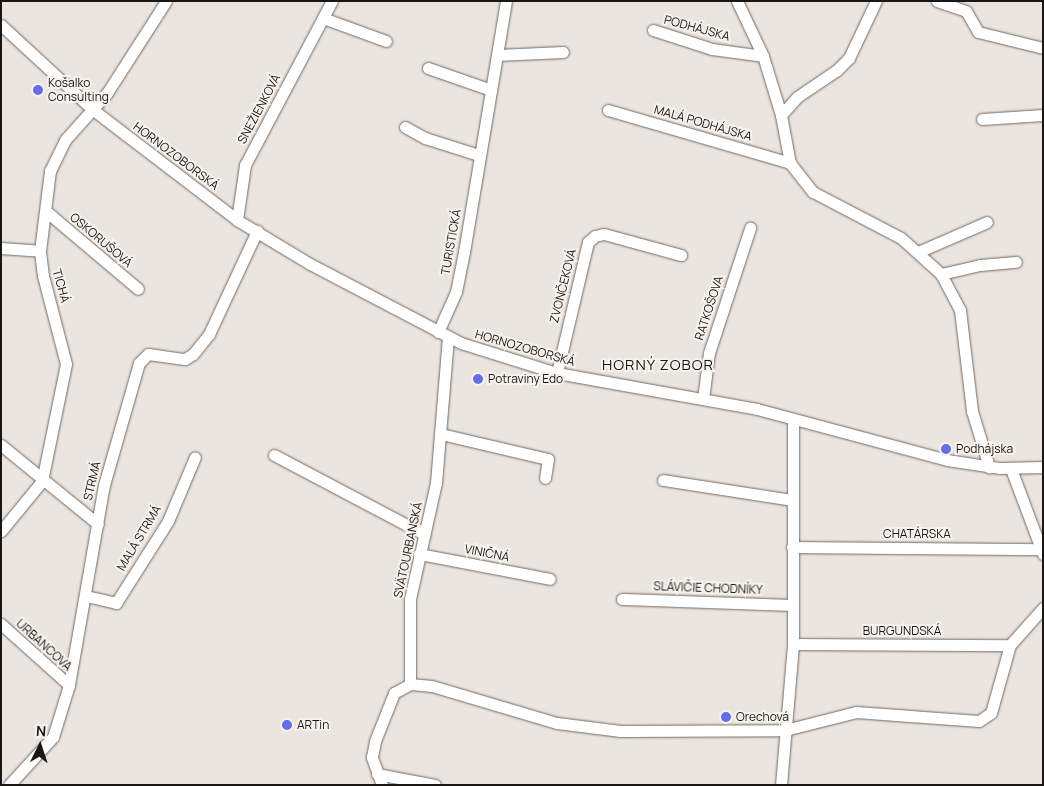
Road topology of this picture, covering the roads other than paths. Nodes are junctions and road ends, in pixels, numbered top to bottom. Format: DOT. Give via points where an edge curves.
graph roads {
  1 [pos="166,1"];
  2 [pos="332,1"];
  3 [pos="506,1"];
  4 [pos="737,1"];
  5 [pos="876,1"];
  6 [pos="937,1"];
  7 [pos="968,6"];
  8 [pos="324,18"];
  9 [pos="1,25"];
  10 [pos="653,30"];
  11 [pos="386,41"];
  12 [pos="1043,48"];
  13 [pos="563,52"];
  14 [pos="497,54"];
  15 [pos="763,56"];
  16 [pos="428,68"];
  17 [pos="491,90"];
  18 [pos="92,109"];
  19 [pos="608,110"];
  20 [pos="781,115"];
  21 [pos="1043,115"];
  22 [pos="982,119"];
  23 [pos="405,128"];
  24 [pos="479,155"];
  25 [pos="790,162"];
  26 [pos="47,212"];
  27 [pos="237,220"];
  28 [pos="987,222"];
  29 [pos="750,228"];
  30 [pos="257,231"];
  31 [pos="1,248"];
  32 [pos="40,251"];
  33 [pos="918,252"];
  34 [pos="681,255"];
  35 [pos="1016,262"];
  36 [pos="942,274"];
  37 [pos="138,289"];
  38 [pos="443,334"];
  39 [pos="557,373"];
  40 [pos="703,399"];
  41 [pos="793,419"];
  42 [pos="441,434"];
  43 [pos="1,445"];
  44 [pos="274,455"];
  45 [pos="195,457"];
  46 [pos="989,467"];
  47 [pos="1043,467"];
  48 [pos="1011,468"];
  49 [pos="545,478"];
  50 [pos="663,480"];
  51 [pos="42,481"];
  52 [pos="792,500"];
  53 [pos="98,524"];
  54 [pos="1,531"];
  55 [pos="424,534"];
  56 [pos="792,547"];
  57 [pos="1042,552"];
  58 [pos="419,554"];
  59 [pos="550,579"];
  60 [pos="86,596"];
  61 [pos="622,599"];
  62 [pos="793,605"];
  63 [pos="1043,608"];
  64 [pos="1,624"];
  65 [pos="793,644"];
  66 [pos="1010,645"];
  67 [pos="410,684"];
  68 [pos="69,685"];
  69 [pos="786,730"];
  70 [pos="377,774"];
  71 [pos="10,785"];
  72 [pos="382,785"];
  73 [pos="435,785"];
  74 [pos="781,785"];
  1 -- 18 [label="street, TICHÁ" via="107,93"];
  2 -- 8 [label="street, SNEŽIENKOVÁ"];
  3 -- 14 [label="street, TURISTICKÁ"];
  4 -- 15 [label="street, PODHÁJSKA"];
  5 -- 20 [label="street" via="858,33 849,58 837,70 797,96"];
  6 -- 7 [label="street"];
  7 -- 12 [label="street" via="978,32"];
  8 -- 11 [label="street"];
  8 -- 27 [label="street, SNEŽIENKOVÁ" via="245,165"];
  9 -- 18 [label="street, HORNOZOBORSKÁ"];
  10 -- 15 [label="street, PODHÁJSKA" via="712,49"];
  13 -- 14 [label="street"];
  14 -- 17 [label="street, TURISTICKÁ"];
  15 -- 20 [label="street, PODHÁJSKA"];
  16 -- 17 [label="street"];
  17 -- 24 [label="street, TURISTICKÁ"];
  18 -- 26 [label="street, TICHÁ" via="65,140 50,171"];
  18 -- 27 [label="street, HORNOZOBORSKÁ"];
  19 -- 25 [label="street, MALÁ PODHÁJSKA"];
  20 -- 25 [label="street, PODHÁJSKA"];
  21 -- 22 [label="street"];
  23 -- 24 [label="street" via="425,138"];
  24 -- 38 [label="street, TURISTICKÁ" via="456,292"];
  25 -- 33 [label="street, PODHÁJSKA" via="813,192 901,238"];
  26 -- 32 [label="street, TICHÁ"];
  26 -- 37 [label="street, OSKORUŠOVÁ"];
  27 -- 30 [label="street, HORNOZOBORSKÁ"];
  28 -- 33 [label="street"];
  29 -- 40 [label="street, RATKOŠOVA" via="709,353"];
  30 -- 38 [label="street, HORNOZOBORSKÁ" via="310,264"];
  30 -- 53 [label="street, STRMÁ" via="209,334 193,354 185,359 148,354 139,363 104,486"];
  31 -- 32 [label="street"];
  32 -- 51 [label="street, TICHÁ" via="43,276 66,364"];
  33 -- 36 [label="street, PODHÁJSKA"];
  34 -- 39 [label="street, ZVONČEKOVÁ" via="604,234 588,242"];
  35 -- 36 [label="street" via="980,265"];
  36 -- 46 [label="street, PODHÁJSKA" via="960,310 972,411"];
  38 -- 39 [label="street, HORNOZOBORSKÁ" via="500,357"];
  38 -- 42 [label="street, SVÄTOURBANSKÁ"];
  39 -- 40 [label="street, HORNOZOBORSKÁ"];
  40 -- 41 [label="street, HORNOZOBORSKÁ"];
  41 -- 46 [label="street, HORNOZOBORSKÁ" via="924,454"];
  41 -- 52 [label="street"];
  42 -- 49 [label="street" via="548,458"];
  42 -- 55 [label="street, SVÄTOURBANSKÁ" via="436,483"];
  43 -- 51 [label="street"];
  44 -- 55 [label="street"];
  45 -- 60 [label="street, MALÁ STRMÁ" via="168,521 116,603"];
  46 -- 48 [label="street, HORNOZOBORSKÁ"];
  47 -- 48 [label="street, HORNOZOBORSKÁ"];
  48 -- 57 [label="street"];
  50 -- 52 [label="street"];
  51 -- 53 [label="street"];
  51 -- 54 [label="street"];
  52 -- 56 [label="street"];
  53 -- 60 [label="street, STRMÁ"];
  55 -- 58 [label="street, SVÄTOURBANSKÁ"];
  56 -- 57 [label="street, CHATÁRSKA"];
  56 -- 62 [label="street"];
  58 -- 59 [label="street, VINIČNÁ"];
  58 -- 67 [label="street, SVÄTOURBANSKÁ" via="410,599"];
  60 -- 68 [label="street, STRMÁ"];
  61 -- 62 [label="street, SLÁVIČIE CHODNÍKY"];
  62 -- 65 [label="street"];
  63 -- 66 [label="street"];
  64 -- 68 [label="street, URBANCOVA"];
  65 -- 66 [label="street, BURGUNDSKÁ"];
  65 -- 69 [label="street"];
  66 -- 69 [label="street" via="991,712 979,721 856,712"];
  67 -- 69 [label="street" via="432,686 557,723 620,731"];
  67 -- 70 [label="street" via="394,693 375,741 372,757"];
  68 -- 71 [label="street, STRMÁ" via="53,737"];
  69 -- 74 [label="street"];
  70 -- 72 [label="street"];
  70 -- 73 [label="street" via="410,777"];
}
